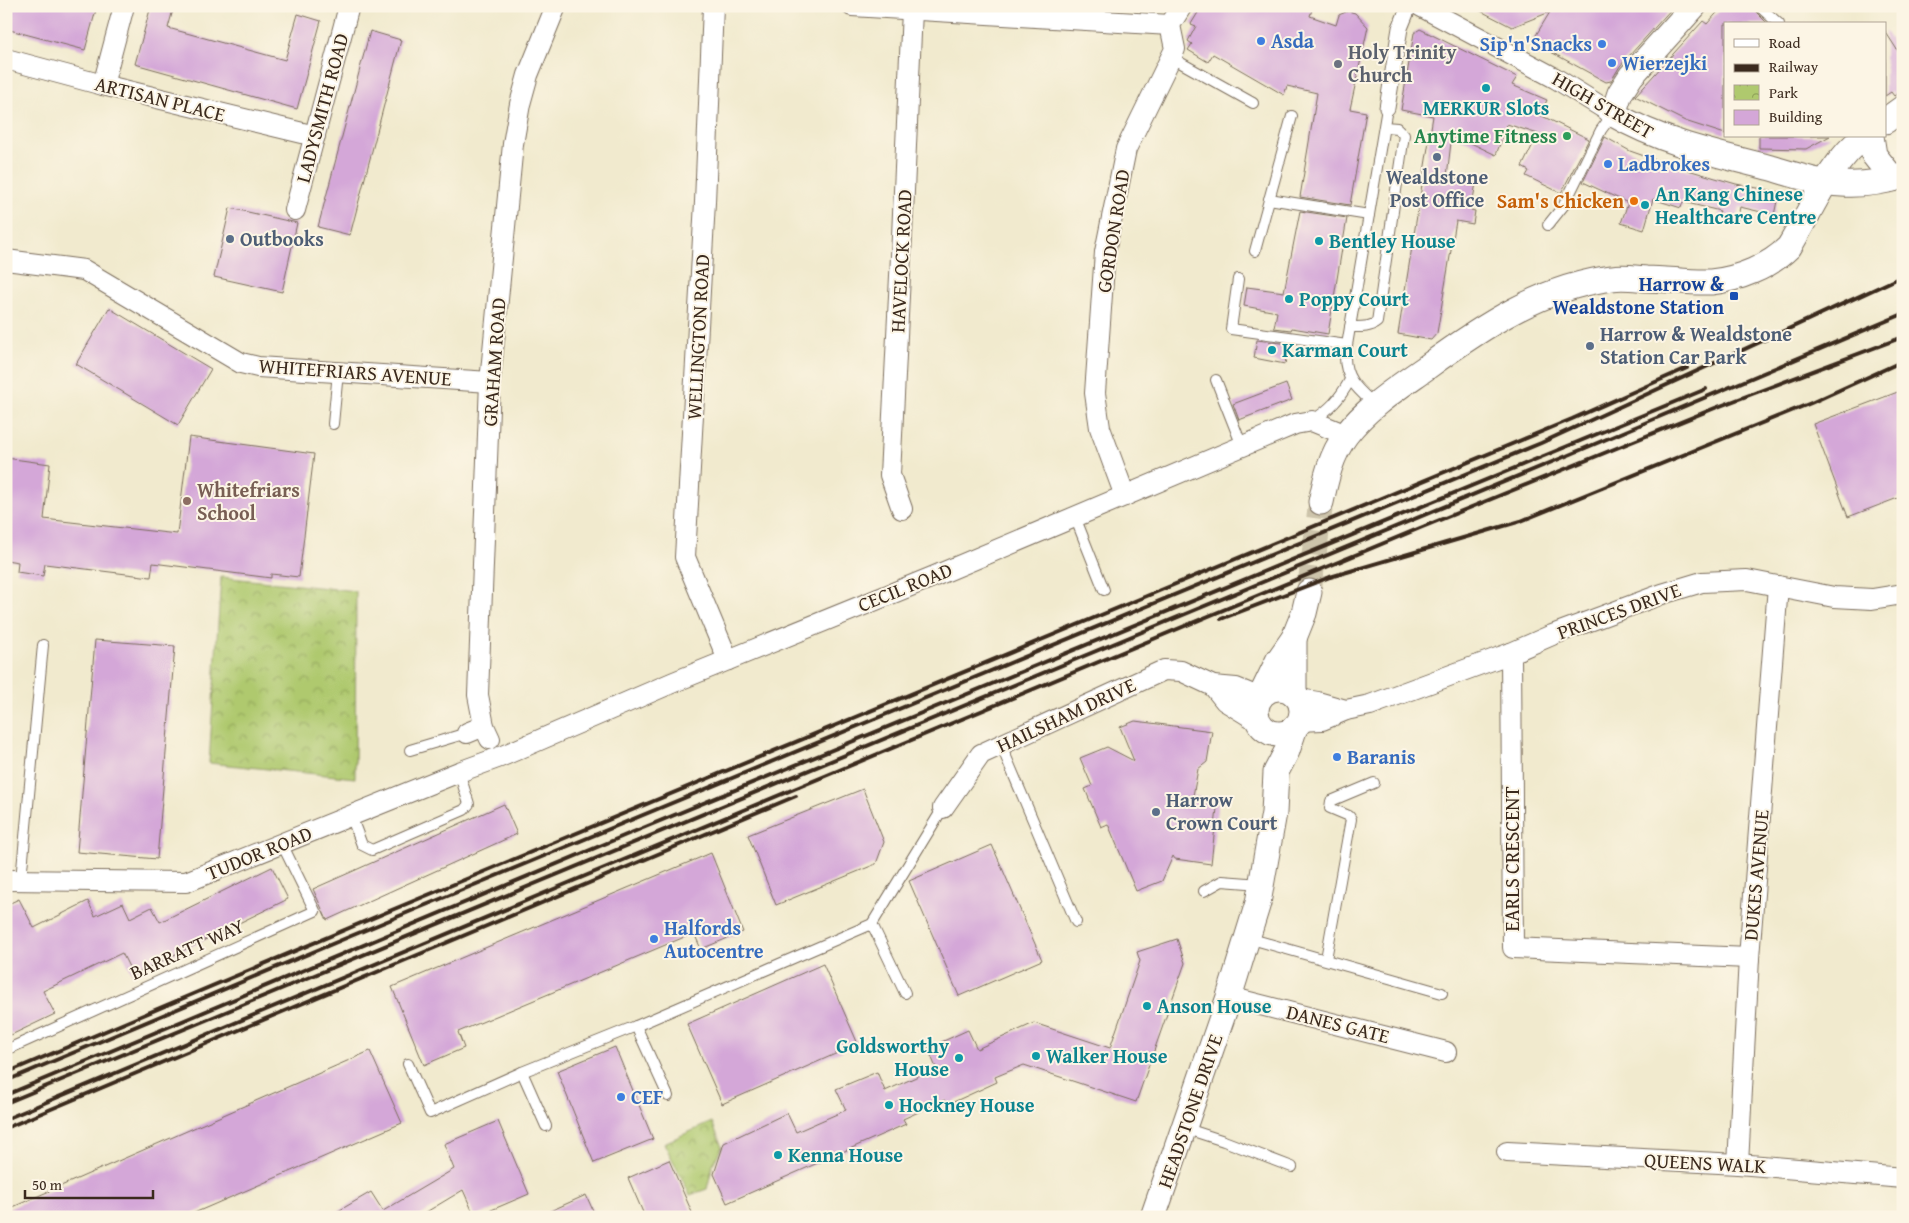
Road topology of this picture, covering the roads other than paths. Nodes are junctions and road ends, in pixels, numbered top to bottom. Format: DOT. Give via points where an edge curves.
graph roads {
  1 [pos="124,6"];
  2 [pos="349,6"];
  3 [pos="556,6"];
  4 [pos="713,6"];
  5 [pos="852,6"];
  6 [pos="1182,6"];
  7 [pos="1409,6"];
  8 [pos="1420,6"];
  9 [pos="1694,6"];
  10 [pos="1759,6"];
  11 [pos="912,8"];
  12 [pos="1777,22"];
  13 [pos="1170,25"];
  14 [pos="1175,49"];
  15 [pos="6,58"];
  16 [pos="103,85"];
  17 [pos="1253,102"];
  18 [pos="1387,108"];
  19 [pos="1903,108"];
  20 [pos="1613,114"];
  21 [pos="1292,116"];
  22 [pos="1886,120"];
  23 [pos="1385,127"];
  24 [pos="315,136"];
  25 [pos="1863,138"];
  26 [pos="1871,138"];
  27 [pos="1898,178"];
  28 [pos="1826,182"];
  29 [pos="1269,199"];
  30 [pos="295,210"];
  31 [pos="1369,215"];
  32 [pos="1548,224"];
  33 [pos="1255,251"];
  34 [pos="6,260"];
  35 [pos="1238,279"];
  36 [pos="1350,327"];
  37 [pos="1347,345"];
  38 [pos="338,372"];
  39 [pos="1216,380"];
  40 [pos="1350,380"];
  41 [pos="490,382"];
  42 [pos="1375,405"];
  43 [pos="1312,422"];
  44 [pos="333,424"];
  45 [pos="1346,435"];
  46 [pos="1242,446"];
  47 [pos="1125,496"];
  48 [pos="1321,502"];
  49 [pos="902,509"];
  50 [pos="1075,517"];
  51 [pos="1778,586"];
  52 [pos="1104,590"];
  53 [pos="1309,592"];
  54 [pos="1903,594"];
  55 [pos="1294,638"];
  56 [pos="44,645"];
  57 [pos="1510,653"];
  58 [pos="728,660"];
  59 [pos="1213,686"];
  60 [pos="1261,697"];
  61 [pos="1297,710"];
  62 [pos="1261,725"];
  63 [pos="480,733"];
  64 [pos="1001,745"];
  65 [pos="410,750"];
  66 [pos="500,757"];
  67 [pos="459,772"];
  68 [pos="1276,772"];
  69 [pos="1374,783"];
  70 [pos="942,808"];
  71 [pos="351,816"];
  72 [pos="282,844"];
  73 [pos="14,880"];
  74 [pos="1262,884"];
  75 [pos="1204,891"];
  76 [pos="1076,922"];
  77 [pos="872,924"];
  78 [pos="1247,937"];
  79 [pos="1749,958"];
  80 [pos="1326,959"];
  81 [pos="906,993"];
  82 [pos="1442,993"];
  83 [pos="1229,997"];
  84 [pos="636,1026"];
  85 [pos="6,1050"];
  86 [pos="1446,1052"];
  87 [pos="408,1064"];
  88 [pos="522,1072"];
  89 [pos="668,1096"];
  90 [pos="546,1126"];
  91 [pos="1184,1128"];
  92 [pos="1507,1152"];
  93 [pos="1738,1164"];
  94 [pos="1292,1167"];
  95 [pos="1903,1178"];
  96 [pos="1153,1217"];
  1 -- 16 [label="street"];
  2 -- 24 [label="street, LADYSMITH ROAD"];
  3 -- 41 [label="street, GRAHAM ROAD" via="520,104 513,144"];
  4 -- 58 [label="street, WELLINGTON ROAD" via="684,558"];
  5 -- 11 [label="street"];
  6 -- 13 [label="street"];
  7 -- 18 [label="street" via="1400,28"];
  8 -- 20 [label="street, HIGH STREET" via="1547,73"];
  9 -- 20 [label="street" via="1630,76"];
  10 -- 12 [label="lane"];
  11 -- 13 [label="street"];
  11 -- 49 [label="street, HAVELOCK ROAD" via="890,475"];
  13 -- 14 [label="street"];
  14 -- 17 [label="lane" via="1174,59"];
  14 -- 47 [label="street, GORDON ROAD" via="1126,149 1105,252 1095,393 1100,428"];
  15 -- 16 [label="street, ARTISAN PLACE"];
  16 -- 24 [label="street, ARTISAN PLACE"];
  18 -- 23 [label="lane"];
  19 -- 22 [label="street"];
  20 -- 28 [label="street, HIGH STREET" via="1663,139"];
  20 -- 32 [label="lane" via="1601,130 1564,205"];
  21 -- 29 [label="lane"];
  23 -- 31 [label="lane"];
  23 -- 36 [label="lane" via="1397,128 1404,135 1378,322"];
  24 -- 30 [label="street, LADYSMITH ROAD"];
  25 -- 28 [label="street"];
  26 -- 27 [label="street" via="1874,155"];
  27 -- 28 [label="street, HIGH STREET" via="1858,184"];
  28 -- 42 [label="street" via="1789,247 1764,266 1711,282 1615,277 1549,294 1487,325"];
  29 -- 31 [label="lane"];
  29 -- 33 [label="lane"];
  31 -- 36 [label="lane"];
  34 -- 38 [label="street, WHITEFRIARS AVENUE" via="84,270 241,363"];
  35 -- 37 [label="lane" via="1231,328"];
  36 -- 37 [label="lane"];
  37 -- 40 [label="lane" via="1345,363"];
  38 -- 41 [label="street, WHITEFRIARS AVENUE"];
  38 -- 44 [label="lane"];
  39 -- 46 [label="lane"];
  40 -- 42 [label="lane"];
  40 -- 43 [label="lane, CECIL ROAD" via="1331,408"];
  41 -- 63 [label="street, GRAHAM ROAD" via="478,682"];
  42 -- 45 [label="street"];
  43 -- 45 [label="street"];
  43 -- 46 [label="street, CECIL ROAD" via="1295,424"];
  45 -- 48 [label="street" via="1328,470"];
  46 -- 47 [label="street, CECIL ROAD"];
  47 -- 50 [label="street, CECIL ROAD"];
  50 -- 52 [label="lane"];
  50 -- 58 [label="street, CECIL ROAD"];
  51 -- 54 [label="street, PRINCES DRIVE" via="1872,600"];
  51 -- 57 [label="street, PRINCES DRIVE" via="1747,580 1702,582 1662,594"];
  51 -- 79 [label="street, DUKES AVENUE"];
  53 -- 55 [label="street, HEADSTONE DRIVE"];
  55 -- 60 [label="street, HEADSTONE DRIVE" via="1278,661"];
  55 -- 61 [label="street, HEADSTONE DRIVE"];
  56 -- 73 [label="lane"];
  57 -- 61 [label="street, PRINCES DRIVE" via="1370,706 1346,710 1322,720"];
  57 -- 79 [label="street, EARLS CRESCENT" via="1513,948"];
  58 -- 66 [label="street, CECIL ROAD"];
  59 -- 60 [label="street, HAILSHAM DRIVE" via="1236,688"];
  59 -- 62 [label="street, HAILSHAM DRIVE" via="1225,701"];
  59 -- 64 [label="street, HAILSHAM DRIVE" via="1181,671 1164,670"];
  60 -- 61 [label="street" via="1274,688 1281,688"];
  60 -- 62 [label="street" via="1256,710"];
  61 -- 62 [label="street" via="1289,732 1276,734"];
  61 -- 68 [label="street, HEADSTONE DRIVE" via="1287,751"];
  62 -- 68 [label="street, HEADSTONE DRIVE" via="1266,756"];
  63 -- 65 [label="lane"];
  64 -- 70 [label="street, HAILSHAM DRIVE" via="981,754"];
  64 -- 76 [label="lane"];
  66 -- 67 [label="street, TUDOR ROAD"];
  67 -- 71 [label="street, TUDOR ROAD"];
  67 -- 71 [label="lane" via="469,804 464,810 372,850 362,845"];
  68 -- 74 [label="street, HEADSTONE DRIVE" via="1274,813"];
  69 -- 80 [label="lane" via="1329,804 1330,808 1351,819"];
  70 -- 77 [label="lane"];
  71 -- 72 [label="street, TUDOR ROAD"];
  72 -- 73 [label="street, TUDOR ROAD" via="186,882"];
  72 -- 85 [label="lane, BARRATT WAY" via="315,911"];
  74 -- 75 [label="lane" via="1222,881"];
  74 -- 78 [label="street, HEADSTONE DRIVE"];
  77 -- 81 [label="lane"];
  77 -- 84 [label="lane"];
  78 -- 80 [label="lane"];
  78 -- 83 [label="street, HEADSTONE DRIVE"];
  79 -- 93 [label="street, DUKES AVENUE"];
  80 -- 82 [label="lane"];
  83 -- 86 [label="street, DANES GATE"];
  83 -- 91 [label="street, HEADSTONE DRIVE"];
  84 -- 88 [label="lane"];
  84 -- 89 [label="lane"];
  87 -- 88 [label="lane" via="430,1113"];
  88 -- 90 [label="lane"];
  91 -- 94 [label="lane"];
  91 -- 96 [label="street, HEADSTONE DRIVE"];
  92 -- 93 [label="street, QUEENS WALK"];
  93 -- 95 [label="street, QUEENS WALK"];
}
